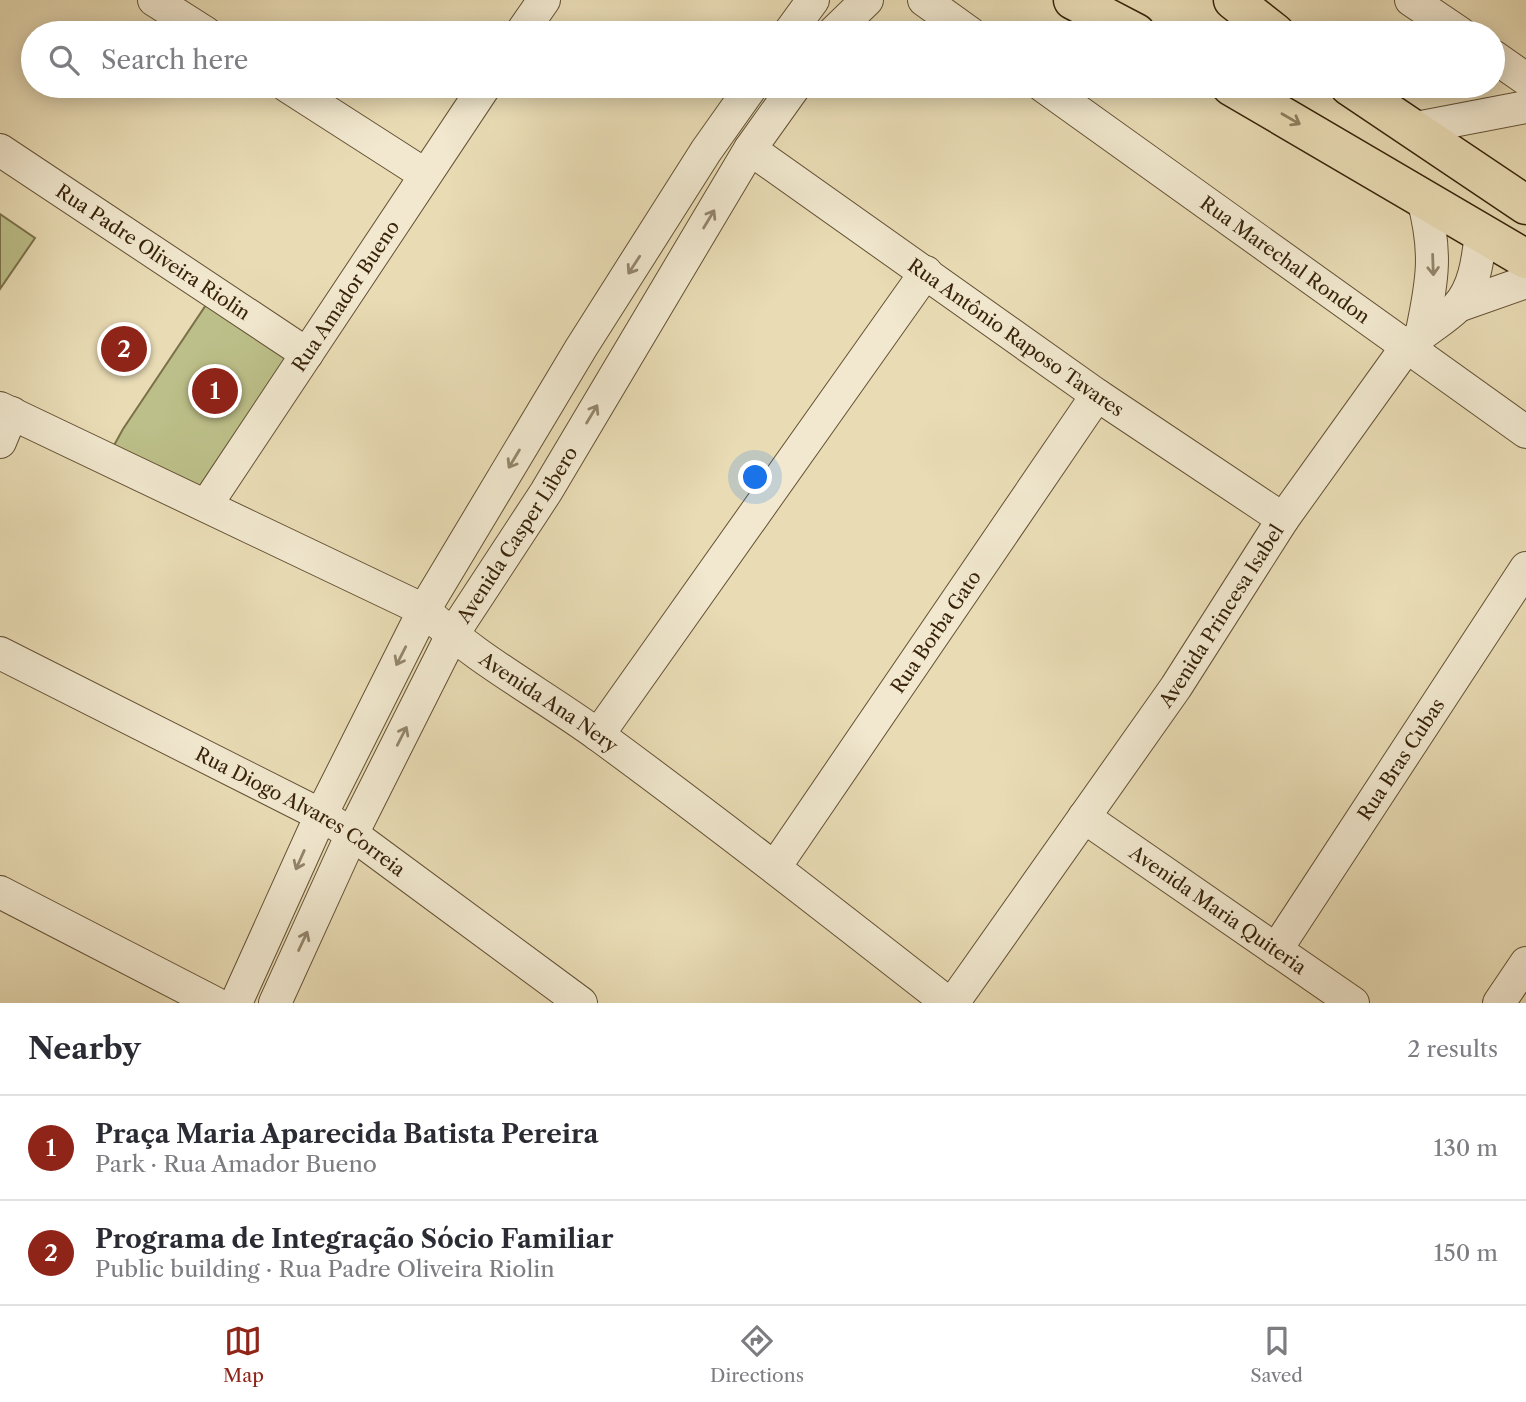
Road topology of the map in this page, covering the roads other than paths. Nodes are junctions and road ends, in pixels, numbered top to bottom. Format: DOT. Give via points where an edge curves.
graph roads {
  1 [pos="154,0"];
  2 [pos="542,0"];
  3 [pos="813,0"];
  4 [pos="867,0"];
  5 [pos="924,0"];
  6 [pos="1073,0"];
  7 [pos="1233,0"];
  8 [pos="1411,0"];
  9 [pos="187,21"];
  10 [pos="529,21"];
  11 [pos="798,21"];
  12 [pos="845,21"];
  13 [pos="953,21"];
  14 [pos="1113,21"];
  15 [pos="1260,21"];
  16 [pos="1442,21"];
  17 [pos="1505,64"];
  18 [pos="1526,79"];
  19 [pos="306,98"];
  20 [pos="477,98"];
  21 [pos="744,98"];
  22 [pos="786,98"];
  23 [pos="1061,98"];
  24 [pos="1251,98"];
  25 [pos="1367,98"];
  26 [pos="1526,107"];
  27 [pos="1412,129"];
  28 [pos="750,149"];
  29 [pos="0,150"];
  30 [pos="424,174"];
  31 [pos="1479,177"];
  32 [pos="1423,199"];
  33 [pos="1526,205"];
  34 [pos="1481,234"];
  35 [pos="1526,259"];
  36 [pos="926,272"];
  37 [pos="1526,282"];
  38 [pos="1458,306"];
  39 [pos="1414,340"];
  40 [pos="307,354"];
  41 [pos="1097,395"];
  42 [pos="6,410"];
  43 [pos="1526,432"];
  44 [pos="0,442"];
  45 [pos="207,504"];
  46 [pos="1283,519"];
  47 [pos="1526,568"];
  48 [pos="424,610"];
  49 [pos="452,637"];
  50 [pos="0,653"];
  51 [pos="598,735"];
  52 [pos="320,814"];
  53 [pos="1084,817"];
  54 [pos="352,834"];
  55 [pos="775,867"];
  56 [pos="0,892"];
  57 [pos="1276,950"];
  58 [pos="1526,963"];
  59 [pos="215,1003"];
  60 [pos="236,1003"];
  61 [pos="275,1003"];
  62 [pos="581,1003"];
  63 [pos="950,1003"];
  64 [pos="1353,1003"];
  65 [pos="1499,1003"];
  1 -- 9 [label="street"];
  2 -- 10 [label="street"];
  3 -- 11 [label="street"];
  4 -- 12 [label="street"];
  5 -- 13 [label="street"];
  6 -- 14 [label="main road"];
  7 -- 15 [label="main road"];
  8 -- 16 [label="street"];
  17 -- 18 [label="street"];
  19 -- 30 [label="street"];
  20 -- 30 [label="street, Rua Amador Bueno"];
  21 -- 48 [label="street, Avenida Casper Libero, one-way" via="581,348"];
  22 -- 28 [label="street, Avenida Casper Libero"];
  23 -- 39 [label="street, Rua Marechal Rondon"];
  24 -- 32 [label="main road, one-way"];
  25 -- 27 [label="main road"];
  26 -- 27 [label="street"];
  27 -- 31 [label="main road"];
  28 -- 36 [label="street, Rua Antônio Raposo Tavares"];
  49 -- 28 [label="street, Avenida Casper Libero, one-way" via="546,492"];
  29 -- 40 [label="street, Rua Padre Oliveira Riolin"];
  30 -- 40 [label="street, Rua Amador Bueno"];
  31 -- 33 [label="main road"];
  31 -- 34 [label="main road"];
  32 -- 34 [label="main road"];
  32 -- 39 [label="street, one-way" via="1432,230 1434,274"];
  34 -- 35 [label="main road"];
  34 -- 38 [label="street, Avenida Princesa Isabel" via="1476,272"];
  36 -- 41 [label="street, Rua Antônio Raposo Tavares"];
  36 -- 51 [label="street"];
  37 -- 38 [label="street"];
  38 -- 39 [label="street, Avenida Princesa Isabel"];
  39 -- 43 [label="street, Rua Marechal Rondon"];
  39 -- 46 [label="street, Avenida Princesa Isabel"];
  40 -- 45 [label="street, Rua Amador Bueno"];
  41 -- 46 [label="street, Rua Antônio Raposo Tavares"];
  41 -- 55 [label="street, Rua Borba Gato"];
  42 -- 44 [label="street"];
  42 -- 45 [label="street, Avenida Ana Nery"];
  45 -- 48 [label="street, Avenida Ana Nery"];
  46 -- 53 [label="street, Avenida Princesa Isabel" via="1176,687"];
  47 -- 57 [label="street, Rua Bras Cubas"];
  48 -- 49 [label="street, Avenida Ana Nery"];
  48 -- 52 [label="street, Avenida Casper Libero, one-way"];
  49 -- 51 [label="street, Avenida Ana Nery"];
  54 -- 49 [label="street, Avenida Casper Libero, one-way"];
  50 -- 52 [label="street, Rua Diogo Alvares Correia"];
  51 -- 55 [label="street, Avenida Ana Nery"];
  52 -- 54 [label="street, Rua Diogo Alvares Correia"];
  52 -- 60 [label="street, Avenida Casper Libero, one-way"];
  53 -- 57 [label="street, Avenida Maria Quiteria"];
  53 -- 63 [label="street, Avenida Princesa Isabel"];
  61 -- 54 [label="street, Avenida Casper Libero, one-way"];
  54 -- 62 [label="street, Rua Diogo Alvares Correia"];
  55 -- 63 [label="street, Avenida Ana Nery"];
  56 -- 59 [label="street"];
  57 -- 64 [label="street, Avenida Maria Quiteria"];
  58 -- 65 [label="street"];
}
